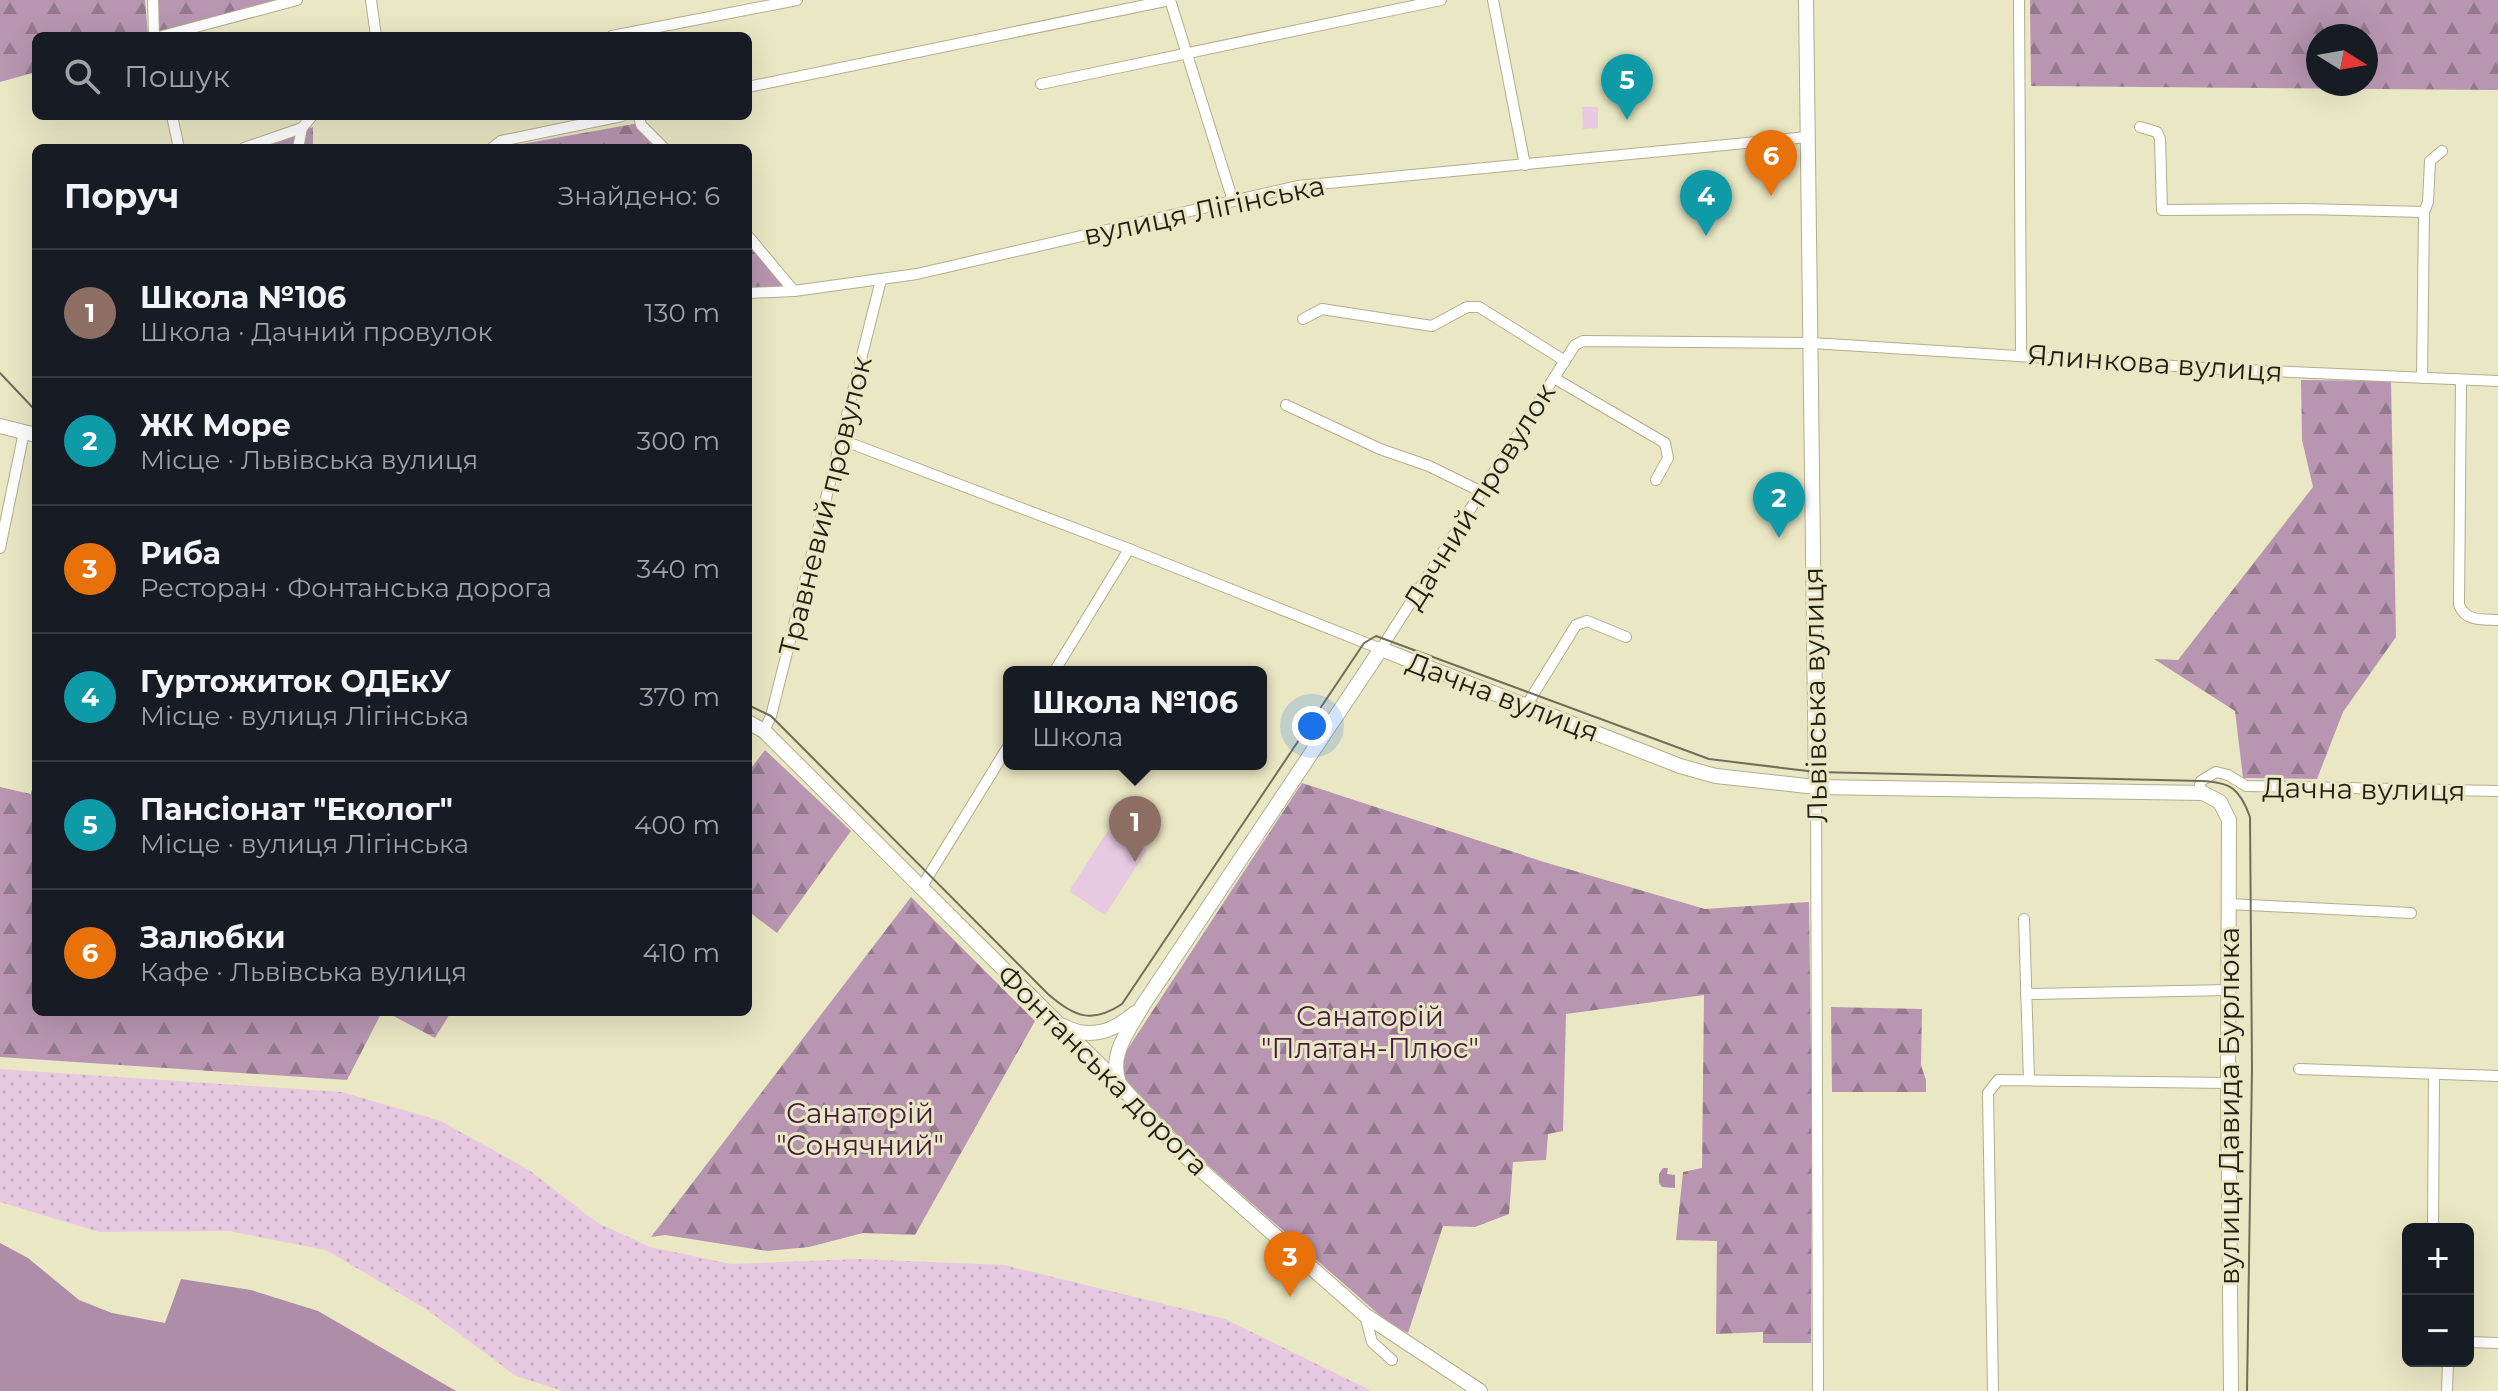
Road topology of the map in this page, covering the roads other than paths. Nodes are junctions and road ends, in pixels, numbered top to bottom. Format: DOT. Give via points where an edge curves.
graph roads {
  1 [pos="153,0"];
  2 [pos="297,0"];
  3 [pos="371,0"];
  4 [pos="797,0"];
  5 [pos="1170,0"];
  6 [pos="1441,0"];
  7 [pos="1493,0"];
  8 [pos="1806,0"];
  9 [pos="2019,0"];
  10 [pos="154,32"];
  11 [pos="177,32"];
  12 [pos="375,32"];
  13 [pos="633,32"];
  14 [pos="1188,53"];
  15 [pos="1041,84"];
  16 [pos="752,86"];
  17 [pos="173,120"];
  18 [pos="309,120"];
  19 [pos="603,120"];
  20 [pos="640,120"];
  21 [pos="2140,127"];
  22 [pos="302,128"];
  23 [pos="1808,137"];
  24 [pos="178,144"];
  25 [pos="256,144"];
  26 [pos="299,144"];
  27 [pos="497,144"];
  28 [pos="660,144"];
  29 [pos="2442,151"];
  30 [pos="1525,165"];
  31 [pos="1233,201"];
  32 [pos="2424,212"];
  33 [pos="752,241"];
  34 [pos="881,280"];
  35 [pos="794,291"];
  36 [pos="752,293"];
  37 [pos="1303,319"];
  38 [pos="1812,343"];
  39 [pos="2021,355"];
  40 [pos="1565,361"];
  41 [pos="1554,378"];
  42 [pos="2422,378"];
  43 [pos="2461,380"];
  44 [pos="2498,381"];
  45 [pos="1286,405"];
  46 [pos="0,426"];
  47 [pos="30,433"];
  48 [pos="842,440"];
  49 [pos="1656,480"];
  50 [pos="1482,492"];
  51 [pos="0,548"];
  52 [pos="1129,549"];
  53 [pos="2498,620"];
  54 [pos="1626,637"];
  55 [pos="1381,649"];
  56 [pos="1058,666"];
  57 [pos="1526,706"];
  58 [pos="752,724"];
  59 [pos="764,731"];
  60 [pos="1003,755"];
  61 [pos="1816,787"];
  62 [pos="2498,791"];
  63 [pos="2198,793"];
  64 [pos="2229,820"];
  65 [pos="921,888"];
  66 [pos="2229,904"];
  67 [pos="2411,913"];
  68 [pos="2024,919"];
  69 [pos="2228,990"];
  70 [pos="2026,994"];
  71 [pos="1143,1005"];
  72 [pos="1056,1022"];
  73 [pos="2299,1069"];
  74 [pos="2434,1074"];
  75 [pos="2498,1076"];
  76 [pos="2029,1080"];
  77 [pos="2228,1083"];
  78 [pos="1120,1085"];
  79 [pos="2433,1223"];
  80 [pos="1365,1315"];
  81 [pos="2474,1342"];
  82 [pos="2498,1343"];
  83 [pos="1392,1360"];
  84 [pos="2448,1367"];
  85 [pos="1480,1391"];
  86 [pos="1818,1391"];
  87 [pos="1993,1391"];
  88 [pos="2231,1391"];
  89 [pos="2447,1391"];
  1 -- 10 [label="street"];
  2 -- 11 [label="street"];
  3 -- 12 [label="street"];
  4 -- 13 [label="street"];
  5 -- 14 [label="street"];
  5 -- 16 [label="street"];
  6 -- 14 [label="street"];
  7 -- 30 [label="street"];
  8 -- 23 [label="main road, Львівська вулиця"];
  9 -- 39 [label="street"];
  14 -- 15 [label="street"];
  14 -- 31 [label="street"];
  17 -- 24 [label="street"];
  18 -- 22 [label="street"];
  19 -- 27 [label="street"];
  20 -- 28 [label="street"];
  21 -- 32 [label="street" via="2157,132 2160,139 2162,210"];
  22 -- 25 [label="street"];
  22 -- 26 [label="street"];
  23 -- 30 [label="street, вулиця Лігінська"];
  23 -- 38 [label="main road, Львівська вулиця"];
  29 -- 32 [label="street" via="2430,161"];
  30 -- 31 [label="street, вулиця Лігінська" via="1298,186"];
  31 -- 34 [label="street, вулиця Лігінська"];
  32 -- 42 [label="street"];
  33 -- 35 [label="street"];
  34 -- 35 [label="street, вулиця Лігінська"];
  34 -- 48 [label="street, Травневий провулок"];
  35 -- 36 [label="street, вулиця Лігінська"];
  37 -- 40 [label="street" via="1322,309 1432,326 1473,306"];
  38 -- 39 [label="street, Ялинкова вулиця"];
  38 -- 40 [label="street, Дачний провулок" via="1583,341"];
  38 -- 61 [label="main road, Львівська вулиця"];
  39 -- 42 [label="street, Ялинкова вулиця"];
  40 -- 41 [label="street, Дачний провулок"];
  41 -- 49 [label="street" via="1665,443 1668,458"];
  41 -- 50 [label="street, Дачний провулок"];
  42 -- 43 [label="street, Ялинкова вулиця"];
  43 -- 44 [label="street, Ялинкова вулиця"];
  43 -- 53 [label="street" via="2459,605 2470,619"];
  45 -- 50 [label="street"];
  46 -- 47 [label="main road"];
  47 -- 51 [label="street"];
  48 -- 52 [label="street, Дачна вулиця"];
  48 -- 59 [label="street, Травневий провулок"];
  50 -- 55 [label="street, Дачний провулок"];
  52 -- 55 [label="street, Дачна вулиця"];
  52 -- 56 [label="street"];
  54 -- 57 [label="street" via="1587,621 1576,625"];
  55 -- 57 [label="main road, Дачна вулиця"];
  55 -- 71 [label="main road, Дачний провулок"];
  57 -- 61 [label="main road, Дачна вулиця" via="1702,772"];
  58 -- 59 [label="main road, Фонтанська дорога"];
  59 -- 65 [label="main road, Фонтанська дорога"];
  60 -- 65 [label="street"];
  61 -- 63 [label="main road, Дачна вулиця"];
  61 -- 86 [label="street, Львівська вулиця"];
  62 -- 63 [label="street, Дачна вулиця" via="2246,786 2216,772 2205,777"];
  63 -- 64 [label="main road, Дачна вулиця" via="2220,802"];
  64 -- 66 [label="main road, вулиця Давида Бурлюка"];
  65 -- 72 [label="main road, Фонтанська дорога"];
  66 -- 67 [label="street"];
  66 -- 69 [label="main road, вулиця Давида Бурлюка"];
  68 -- 70 [label="street"];
  69 -- 70 [label="street"];
  69 -- 77 [label="main road, вулиця Давида Бурлюка"];
  70 -- 76 [label="street"];
  71 -- 72 [label="main road, Дачний провулок" via="1120,1026 1096,1033 1072,1031"];
  71 -- 78 [label="main road, Дачний провулок" via="1116,1057"];
  72 -- 78 [label="main road, Фонтанська дорога"];
  73 -- 74 [label="street"];
  74 -- 75 [label="street"];
  74 -- 79 [label="street"];
  76 -- 77 [label="street"];
  76 -- 87 [label="street" via="1998,1080 1988,1093"];
  77 -- 88 [label="main road, вулиця Давида Бурлюка"];
  78 -- 80 [label="main road, Фонтанська дорога" via="1184,1155"];
  80 -- 83 [label="street" via="1372,1342"];
  80 -- 85 [label="main road, Фонтанська дорога"];
  81 -- 82 [label="street"];
  84 -- 89 [label="street"];
}
